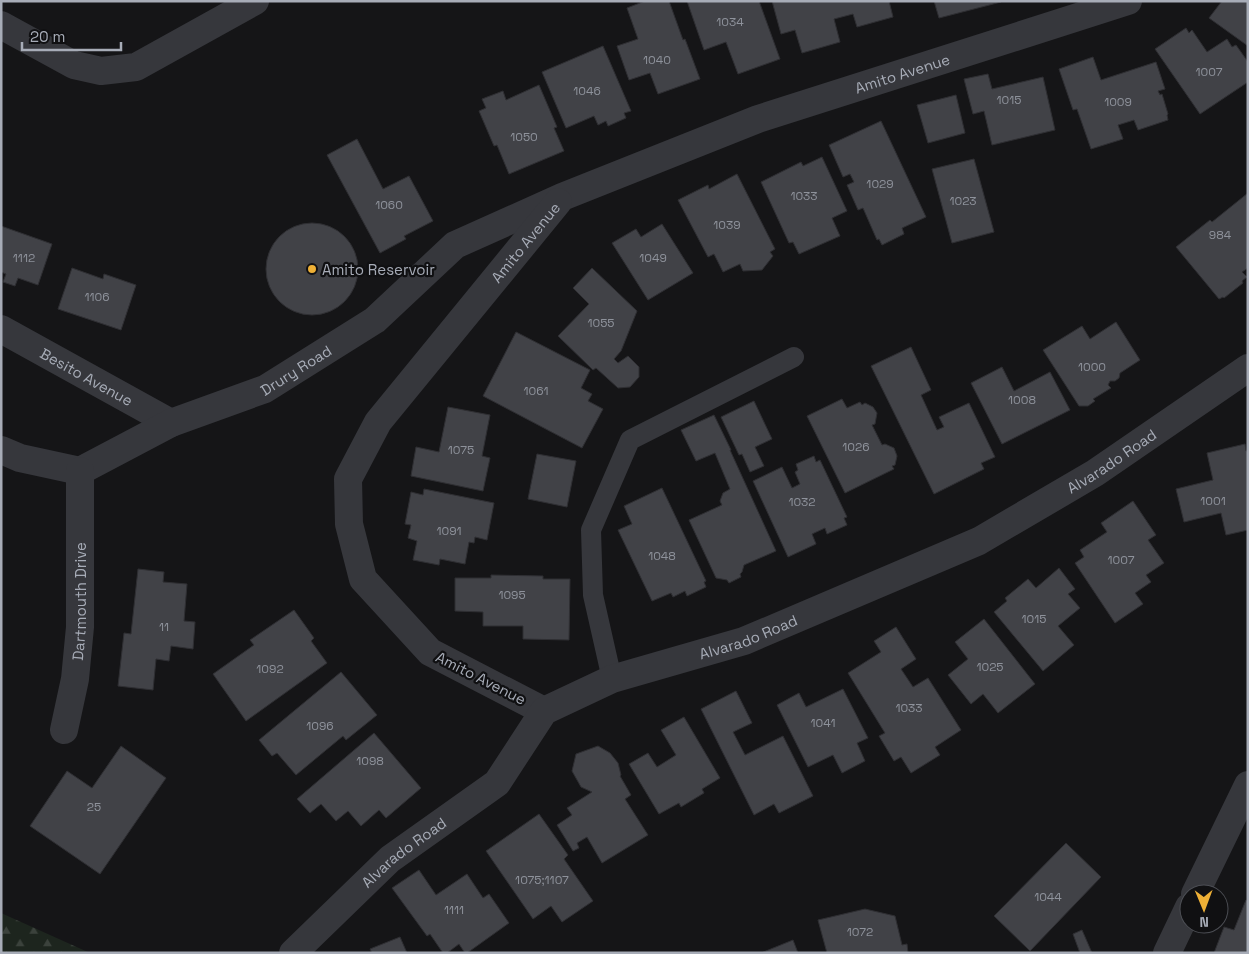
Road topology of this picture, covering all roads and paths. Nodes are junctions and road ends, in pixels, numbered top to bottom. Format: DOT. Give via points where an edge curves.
graph roads {
  1 [pos="255,1"];
  2 [pos="1128,1"];
  3 [pos="1,26"];
  4 [pos="562,197"];
  5 [pos="1,329"];
  6 [pos="794,357"];
  7 [pos="1248,368"];
  8 [pos="171,423"];
  9 [pos="1,450"];
  10 [pos="80,472"];
  11 [pos="612,679"];
  12 [pos="544,711"];
  13 [pos="64,730"];
  14 [pos="1248,785"];
  15 [pos="1200,884"];
  16 [pos="1179,928"];
  17 [pos="293,953"];
  18 [pos="1167,953"];
  1 -- 3 [label="street" via="136,67 101,71 74,65"];
  2 -- 4 [label="street, Amito Avenue" via="758,119"];
  4 -- 8 [label="street, Drury Road" via="455,246 375,320 265,389"];
  4 -- 12 [label="street, Amito Avenue" via="378,422 348,479 348,524 364,579 430,652"];
  5 -- 8 [label="street, Besito Avenue"];
  6 -- 11 [label="lane" via="630,440 591,530 593,595"];
  7 -- 11 [label="street, Alvarado Road" via="1095,473 979,541 744,641"];
  8 -- 10 [label="street, Drury Road"];
  9 -- 10 [label="street" via="20,458"];
  10 -- 13 [label="street, Dartmouth Drive" via="80,627"];
  11 -- 12 [label="street, Alvarado Road"];
  12 -- 17 [label="street, Alvarado Road" via="497,783 390,859"];
  14 -- 15 [label="street"];
  16 -- 18 [label="street"];
}
